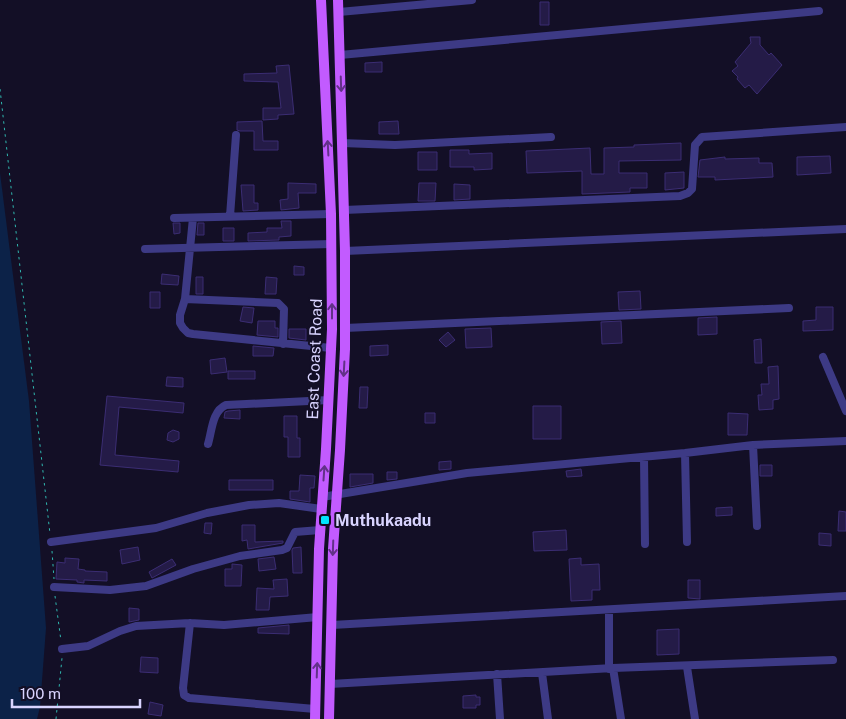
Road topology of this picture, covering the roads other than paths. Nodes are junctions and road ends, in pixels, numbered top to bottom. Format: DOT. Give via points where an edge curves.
graph roads {
  1 [pos="321,0"];
  2 [pos="338,0"];
  3 [pos="472,0"];
  4 [pos="819,11"];
  5 [pos="339,12"];
  6 [pos="340,55"];
  7 [pos="846,126"];
  8 [pos="236,135"];
  9 [pos="551,137"];
  10 [pos="342,143"];
  11 [pos="344,210"];
  12 [pos="331,214"];
  13 [pos="230,216"];
  14 [pos="174,218"];
  15 [pos="193,218"];
  16 [pos="846,229"];
  17 [pos="332,244"];
  18 [pos="190,247"];
  19 [pos="145,249"];
  20 [pos="345,251"];
  21 [pos="185,299"];
  22 [pos="789,308"];
  23 [pos="345,328"];
  24 [pos="283,344"];
  25 [pos="331,348"];
  26 [pos="823,357"];
  27 [pos="328,400"];
  28 [pos="846,411"];
  29 [pos="846,441"];
  30 [pos="208,444"];
  31 [pos="753,445"];
  32 [pos="685,453"];
  33 [pos="644,457"];
  34 [pos="337,495"];
  35 [pos="322,497"];
  36 [pos="321,510"];
  37 [pos="757,526"];
  38 [pos="320,530"];
  39 [pos="51,542"];
  40 [pos="687,542"];
  41 [pos="645,544"];
  42 [pos="54,587"];
  43 [pos="846,596"];
  44 [pos="609,610"];
  45 [pos="318,617"];
  46 [pos="190,623"];
  47 [pos="332,625"];
  48 [pos="62,649"];
  49 [pos="833,660"];
  50 [pos="687,666"];
  51 [pos="611,669"];
  52 [pos="542,673"];
  53 [pos="497,674"];
  54 [pos="330,684"];
  55 [pos="315,714"];
  56 [pos="329,719"];
  57 [pos="500,719"];
  58 [pos="548,719"];
  59 [pos="621,719"];
  60 [pos="694,719"];
  12 -- 1 [label="main road, East Coast Road, one-way"];
  2 -- 5 [label="main road, East Coast Road"];
  3 -- 5 [label="street"];
  4 -- 6 [label="street"];
  5 -- 6 [label="main road, East Coast Road"];
  6 -- 10 [label="main road, East Coast Road, one-way"];
  7 -- 11 [label="street" via="702,137 695,145 692,189 680,196"];
  8 -- 13 [label="street"];
  9 -- 10 [label="street" via="395,146"];
  10 -- 11 [label="main road, East Coast Road"];
  11 -- 20 [label="main road, East Coast Road"];
  12 -- 13 [label="street"];
  12 -- 17 [label="main road, East Coast Road"];
  13 -- 15 [label="street"];
  14 -- 15 [label="street"];
  15 -- 18 [label="street"];
  16 -- 20 [label="street"];
  17 -- 18 [label="street"];
  25 -- 17 [label="main road, East Coast Road, one-way"];
  18 -- 19 [label="street"];
  18 -- 21 [label="street"];
  20 -- 23 [label="main road, East Coast Road"];
  21 -- 24 [label="street" via="180,323 188,333"];
  21 -- 24 [label="street" via="278,302 284,309"];
  22 -- 23 [label="street"];
  23 -- 34 [label="main road, East Coast Road, one-way"];
  24 -- 25 [label="street"];
  25 -- 27 [label="main road, East Coast Road"];
  26 -- 28 [label="street"];
  27 -- 30 [label="street" via="226,405 216,414"];
  35 -- 27 [label="main road, East Coast Road, one-way"];
  29 -- 31 [label="street"];
  31 -- 32 [label="street"];
  31 -- 37 [label="street"];
  32 -- 33 [label="street"];
  32 -- 40 [label="street"];
  33 -- 34 [label="street" via="466,473"];
  33 -- 41 [label="street"];
  34 -- 35 [label="street"];
  34 -- 47 [label="main road, East Coast Road, one-way"];
  35 -- 36 [label="main road, East Coast Road"];
  36 -- 38 [label="main road, East Coast Road"];
  36 -- 39 [label="street" via="279,503 249,505 206,512 156,528"];
  38 -- 42 [label="street" via="295,532 287,548 282,550 240,556 146,586 110,590"];
  38 -- 45 [label="main road, East Coast Road"];
  43 -- 44 [label="street"];
  44 -- 47 [label="street"];
  44 -- 51 [label="street"];
  45 -- 46 [label="street" via="224,625"];
  55 -- 45 [label="main road, East Coast Road, one-way"];
  46 -- 48 [label="street" via="136,626 88,646"];
  46 -- 55 [label="street" via="184,695"];
  47 -- 54 [label="main road, East Coast Road"];
  49 -- 50 [label="street"];
  50 -- 51 [label="street"];
  50 -- 60 [label="street"];
  51 -- 52 [label="street"];
  51 -- 59 [label="street"];
  52 -- 53 [label="street"];
  52 -- 58 [label="street"];
  53 -- 54 [label="street"];
  53 -- 57 [label="street"];
  54 -- 56 [label="main road, East Coast Road"];
}
